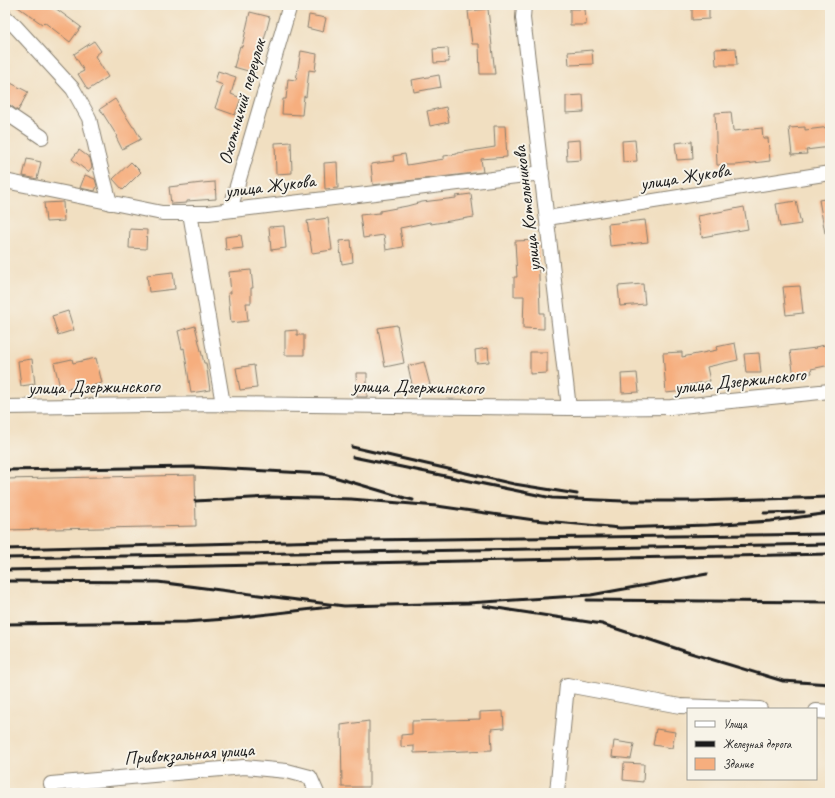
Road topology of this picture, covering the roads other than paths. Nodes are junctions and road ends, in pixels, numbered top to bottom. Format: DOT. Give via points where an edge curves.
graph roads {
  1 [pos="290,5"];
  2 [pos="524,5"];
  3 [pos="5,17"];
  4 [pos="5,112"];
  5 [pos="42,137"];
  6 [pos="542,173"];
  7 [pos="830,173"];
  8 [pos="5,181"];
  9 [pos="110,203"];
  10 [pos="230,210"];
  11 [pos="190,213"];
  12 [pos="547,218"];
  13 [pos="830,391"];
  14 [pos="223,404"];
  15 [pos="5,407"];
  16 [pos="570,408"];
  17 [pos="733,708"];
  18 [pos="817,711"];
  19 [pos="830,712"];
  20 [pos="52,784"];
  21 [pos="317,793"];
  22 [pos="556,793"];
  1 -- 10 [label="street, Охотничий переулок"];
  2 -- 6 [label="street, улица Котельникова" via="523,18"];
  3 -- 9 [label="street" via="73,89 90,118"];
  4 -- 5 [label="street"];
  6 -- 10 [label="street, улица Жукова"];
  6 -- 12 [label="street, улица Котельникова"];
  7 -- 12 [label="street, улица Жукова"];
  8 -- 9 [label="street, улица Жукова"];
  9 -- 11 [label="street, улица Жукова" via="162,213"];
  10 -- 11 [label="street, улица Жукова"];
  11 -- 14 [label="street"];
  12 -- 16 [label="street, улица Котельникова"];
  13 -- 16 [label="street, улица Дзержинского" via="671,407"];
  14 -- 15 [label="street, улица Дзержинского"];
  14 -- 16 [label="street, улица Дзержинского"];
  17 -- 22 [label="street" via="680,706 567,685"];
  18 -- 19 [label="street"];
  20 -- 21 [label="street, Привокзальная улица" via="244,767 287,770 310,777"];
}
